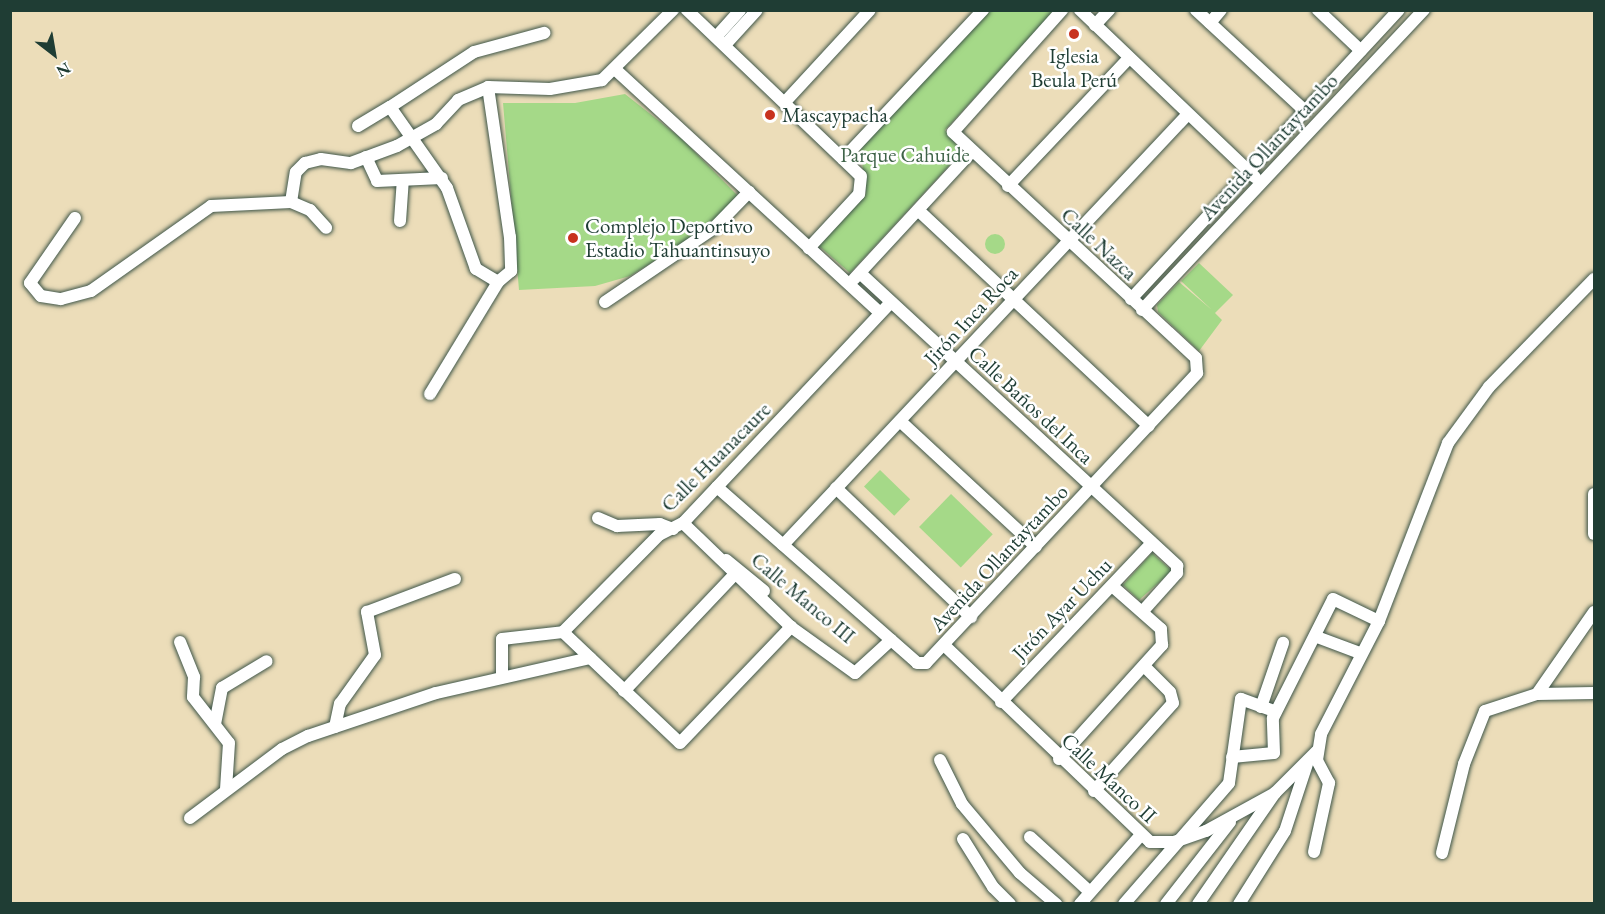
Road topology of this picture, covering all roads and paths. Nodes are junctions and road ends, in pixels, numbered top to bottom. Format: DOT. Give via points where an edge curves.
graph roads {
  1 [pos="673,10"];
  2 [pos="687,10"];
  3 [pos="740,10"];
  4 [pos="757,10"];
  5 [pos="870,10"];
  6 [pos="983,10"];
  7 [pos="1062,10"];
  8 [pos="1080,10"];
  9 [pos="1109,10"];
  10 [pos="1196,10"];
  11 [pos="1221,10"];
  12 [pos="1318,10"];
  13 [pos="1399,10"];
  14 [pos="1424,10"];
  15 [pos="1210,23"];
  16 [pos="1095,25"];
  17 [pos="543,33"];
  18 [pos="720,41"];
  19 [pos="1361,51"];
  20 [pos="1129,58"];
  21 [pos="617,70"];
  22 [pos="488,87"];
  23 [pos="785,102"];
  24 [pos="390,107"];
  25 [pos="1305,111"];
  26 [pos="1188,114"];
  27 [pos="358,126"];
  28 [pos="411,139"];
  29 [pos="971,152"];
  30 [pos="366,157"];
  31 [pos="845,157"];
  32 [pos="1249,172"];
  33 [pos="442,178"];
  34 [pos="404,182"];
  35 [pos="1261,183"];
  36 [pos="1008,186"];
  37 [pos="749,192"];
  38 [pos="291,202"];
  39 [pos="918,210"];
  40 [pos="75,218"];
  41 [pos="400,221"];
  42 [pos="326,228"];
  43 [pos="1068,242"];
  44 [pos="809,248"];
  45 [pos="860,273"];
  46 [pos="1594,279"];
  47 [pos="498,282"];
  48 [pos="849,285"];
  49 [pos="1014,299"];
  50 [pos="1131,299"];
  51 [pos="604,302"];
  52 [pos="891,302"];
  53 [pos="1142,310"];
  54 [pos="880,314"];
  55 [pos="955,362"];
  56 [pos="1200,364"];
  57 [pos="430,394"];
  58 [pos="900,421"];
  59 [pos="1149,426"];
  60 [pos="717,487"];
  61 [pos="1092,487"];
  62 [pos="836,488"];
  63 [pos="1594,494"];
  64 [pos="598,518"];
  65 [pos="678,526"];
  66 [pos="1594,534"];
  67 [pos="1152,543"];
  68 [pos="783,545"];
  69 [pos="1036,547"];
  70 [pos="718,555"];
  71 [pos="734,575"];
  72 [pos="455,579"];
  73 [pos="1112,586"];
  74 [pos="1142,612"];
  75 [pos="1594,612"];
  76 [pos="971,616"];
  77 [pos="1379,621"];
  78 [pos="791,627"];
  79 [pos="563,632"];
  80 [pos="1317,637"];
  81 [pos="891,640"];
  82 [pos="180,642"];
  83 [pos="1283,643"];
  84 [pos="944,645"];
  85 [pos="1360,653"];
  86 [pos="590,658"];
  87 [pos="267,661"];
  88 [pos="1144,667"];
  89 [pos="859,673"];
  90 [pos="502,677"];
  91 [pos="624,691"];
  92 [pos="1594,693"];
  93 [pos="1537,694"];
  94 [pos="1001,702"];
  95 [pos="1261,707"];
  96 [pos="1276,712"];
  97 [pos="215,724"];
  98 [pos="335,727"];
  99 [pos="1317,751"];
  100 [pos="1232,757"];
  101 [pos="1059,759"];
  102 [pos="940,760"];
  103 [pos="1308,761"];
  104 [pos="226,790"];
  105 [pos="1094,791"];
  106 [pos="1275,793"];
  107 [pos="190,818"];
  108 [pos="1231,821"];
  109 [pos="1140,836"];
  110 [pos="1030,837"];
  111 [pos="963,839"];
  112 [pos="1174,842"];
  113 [pos="1314,852"];
  114 [pos="1442,853"];
  115 [pos="1090,892"];
  116 [pos="1010,903"];
  117 [pos="1056,903"];
  118 [pos="1080,903"];
  119 [pos="1124,903"];
  120 [pos="1166,903"];
  121 [pos="1198,903"];
  122 [pos="1239,903"];
  1 -- 21 [label="street"];
  2 -- 18 [label="street"];
  3 -- 18 [label="street"];
  4 -- 18 [label="street"];
  5 -- 23 [label="street"];
  6 -- 31 [label="street"];
  7 -- 29 [label="street, Calle Nazca" via="955,128"];
  8 -- 16 [label="street"];
  9 -- 16 [label="street"];
  10 -- 15 [label="street"];
  11 -- 15 [label="street"];
  12 -- 19 [label="street"];
  13 -- 19 [label="street, Avenida Ollantaytambo"];
  14 -- 35 [label="street, Avenida Ollantaytambo"];
  15 -- 25 [label="street"];
  16 -- 20 [label="street"];
  17 -- 24 [label="street" via="474,52"];
  18 -- 23 [label="street"];
  19 -- 25 [label="street, Avenida Ollantaytambo"];
  20 -- 26 [label="street"];
  20 -- 36 [label="street"];
  21 -- 22 [label="street" via="587,86"];
  21 -- 37 [label="street"];
  22 -- 28 [label="street" via="458,100 436,124"];
  22 -- 47 [label="street" via="510,237 511,272"];
  23 -- 31 [label="street"];
  24 -- 27 [label="street"];
  24 -- 28 [label="street"];
  25 -- 32 [label="street, Avenida Ollantaytambo"];
  26 -- 32 [label="street"];
  26 -- 43 [label="street, Jirón Inca Roca"];
  28 -- 30 [label="street"];
  28 -- 33 [label="street"];
  29 -- 36 [label="street, Calle Nazca"];
  29 -- 39 [label="street"];
  30 -- 34 [label="street" via="377,181"];
  30 -- 38 [label="street" via="345,164 321,159 304,163 295,176"];
  31 -- 44 [label="street" via="861,176 862,188"];
  32 -- 35 [label="street"];
  32 -- 50 [label="street, Avenida Ollantaytambo"];
  33 -- 34 [label="street"];
  33 -- 47 [label="street" via="476,270"];
  34 -- 41 [label="street"];
  35 -- 53 [label="street, Avenida Ollantaytambo"];
  36 -- 43 [label="street, Calle Nazca"];
  37 -- 44 [label="street"];
  37 -- 51 [label="street" via="713,229"];
  38 -- 40 [label="street" via="211,206 91,291 61,299 41,296 31,288 32,279"];
  38 -- 42 [label="street" via="310,210"];
  39 -- 45 [label="street"];
  39 -- 49 [label="street"];
  43 -- 49 [label="street, Jirón Inca Roca"];
  43 -- 50 [label="street, Calle Nazca"];
  44 -- 48 [label="street"];
  45 -- 48 [label="street"];
  45 -- 52 [label="street, Calle Baños del Inca"];
  46 -- 77 [label="street" via="1510,363 1455,430"];
  47 -- 57 [label="street"];
  48 -- 54 [label="street"];
  49 -- 55 [label="street, Jirón Inca Roca"];
  49 -- 59 [label="street"];
  50 -- 53 [label="street, Calle Nazca"];
  52 -- 54 [label="street, Calle Huanacaure"];
  52 -- 55 [label="street, Calle Baños del Inca"];
  53 -- 56 [label="street, Calle Nazca"];
  54 -- 60 [label="street, Calle Huanacaure"];
  55 -- 58 [label="street, Jirón Inca Roca"];
  55 -- 61 [label="street, Calle Baños del Inca"];
  56 -- 59 [label="street, Avenida Ollantaytambo"];
  58 -- 62 [label="street, Jirón Inca Roca"];
  58 -- 69 [label="street"];
  59 -- 61 [label="street, Avenida Ollantaytambo"];
  60 -- 65 [label="street, Calle Huanacaure"];
  60 -- 68 [label="street"];
  61 -- 67 [label="street, Calle Baños del Inca"];
  61 -- 69 [label="street, Avenida Ollantaytambo"];
  62 -- 68 [label="street, Jirón Inca Roca"];
  62 -- 76 [label="street"];
  63 -- 66 [label="street"];
  64 -- 65 [label="street" via="617,526"];
  65 -- 70 [label="street, Calle Manco III"];
  65 -- 79 [label="street, Calle Huanacaure" via="660,535"];
  67 -- 73 [label="street, Jirón Ayar Uchu"];
  67 -- 74 [label="street, Calle Baños del Inca" via="1177,566 1177,573"];
  68 -- 81 [label="street"];
  69 -- 76 [label="street, Avenida Ollantaytambo"];
  70 -- 71 [label="street, Calle Manco III"];
  70 -- 89 [label="street, Calle Manco III"];
  71 -- 78 [label="street, Calle Manco III"];
  71 -- 91 [label="street"];
  72 -- 98 [label="street" via="367,612 375,656 340,704"];
  73 -- 74 [label="street"];
  73 -- 94 [label="street, Jirón Ayar Uchu"];
  74 -- 88 [label="street" via="1163,638"];
  75 -- 93 [label="street"];
  76 -- 84 [label="street, Avenida Ollantaytambo"];
  77 -- 80 [label="street" via="1333,599"];
  77 -- 85 [label="street"];
  78 -- 89 [label="street, Calle Manco III"];
  78 -- 91 [label="street" via="680,743"];
  79 -- 86 [label="street"];
  79 -- 90 [label="street" via="502,639"];
  80 -- 85 [label="street"];
  80 -- 96 [label="street"];
  81 -- 84 [label="street, Avenida Ollantaytambo" via="917,663 926,663"];
  81 -- 89 [label="street"];
  82 -- 97 [label="street" via="194,677 193,697"];
  83 -- 95 [label="street"];
  84 -- 94 [label="street, Calle Manco II"];
  85 -- 99 [label="street"];
  86 -- 90 [label="street"];
  86 -- 91 [label="street"];
  87 -- 97 [label="street" via="222,688"];
  88 -- 101 [label="street"];
  88 -- 105 [label="street" via="1170,692 1173,703"];
  90 -- 98 [label="street"];
  92 -- 93 [label="street"];
  93 -- 114 [label="street" via="1485,711 1464,764"];
  94 -- 101 [label="street, Calle Manco II"];
  95 -- 96 [label="street"];
  95 -- 100 [label="street" via="1241,699"];
  96 -- 100 [label="street" via="1274,753"];
  97 -- 104 [label="street" via="229,743"];
  98 -- 104 [label="street" via="282,749"];
  99 -- 103 [label="street"];
  99 -- 113 [label="street" via="1329,783"];
  100 -- 112 [label="street" via="1229,783"];
  101 -- 105 [label="street, Calle Manco II"];
  102 -- 117 [label="street" via="962,804 1020,873"];
  103 -- 106 [label="street"];
  103 -- 122 [label="street" via="1286,831"];
  104 -- 107 [label="street"];
  105 -- 109 [label="street, Calle Manco II"];
  106 -- 108 [label="street, Calle Manco II"];
  106 -- 121 [label="street"];
  108 -- 112 [label="street, Calle Manco II"];
  108 -- 120 [label="street"];
  109 -- 112 [label="street, Calle Manco II"];
  109 -- 115 [label="street"];
  110 -- 115 [label="street"];
  111 -- 116 [label="street" via="993,887"];
  112 -- 119 [label="street"];
  115 -- 118 [label="street"];
}
